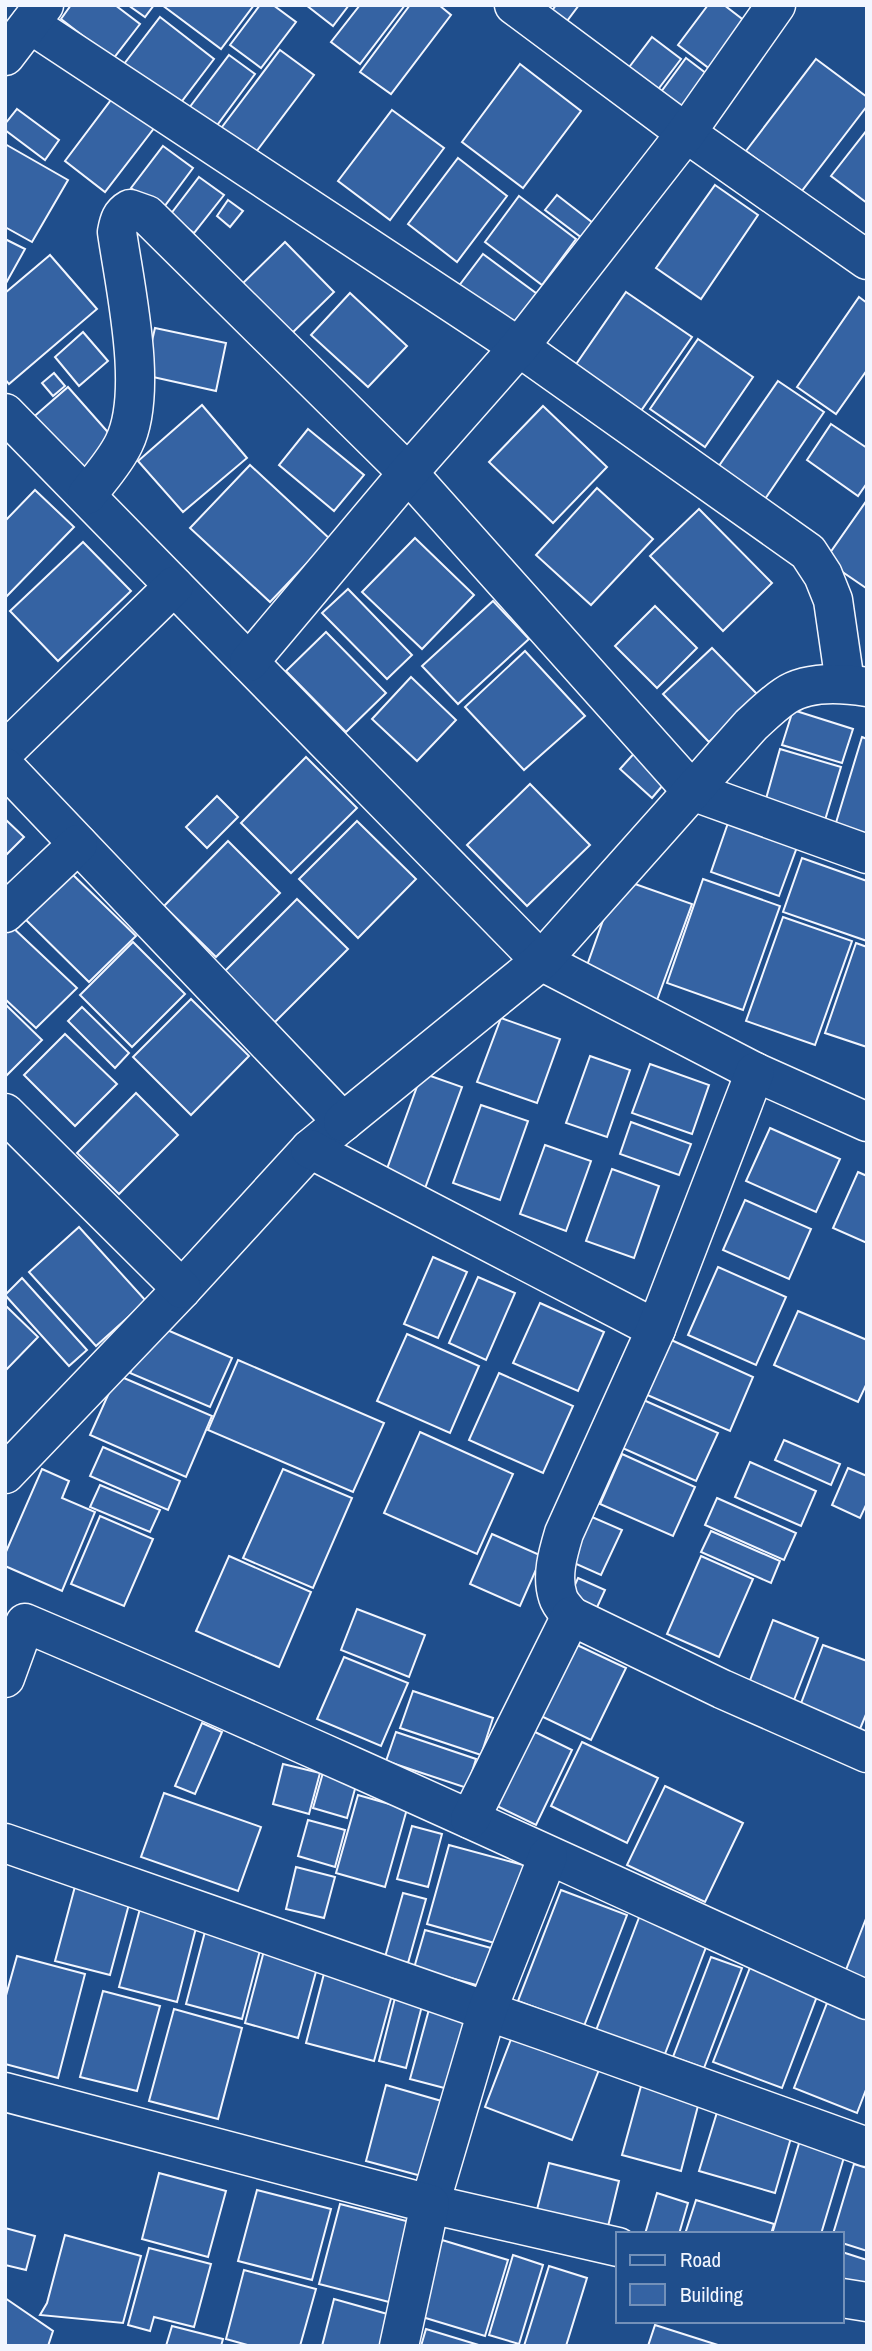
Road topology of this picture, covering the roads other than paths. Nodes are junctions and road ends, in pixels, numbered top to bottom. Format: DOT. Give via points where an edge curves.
graph roads {
  1 [pos="514,5"];
  2 [pos="776,5"];
  3 [pos="37,15"];
  4 [pos="5,56"];
  5 [pos="686,133"];
  6 [pos="867,260"];
  7 [pos="519,347"];
  8 [pos="5,413"];
  9 [pos="408,473"];
  10 [pos="86,495"];
  11 [pos="174,586"];
  12 [pos="249,662"];
  13 [pos="856,685"];
  14 [pos="5,751"];
  15 [pos="5,768"];
  16 [pos="692,791"];
  17 [pos="78,844"];
  18 [pos="867,854"];
  19 [pos="5,913"];
  20 [pos="541,961"];
  21 [pos="755,1072"];
  22 [pos="5,1114"];
  23 [pos="343,1122"];
  24 [pos="867,1122"];
  25 [pos="310,1149"];
  26 [pos="182,1289"];
  27 [pos="656,1329"];
  28 [pos="5,1474"];
  29 [pos="571,1616"];
  30 [pos="15,1618"];
  31 [pos="5,1678"];
  32 [pos="867,1753"];
  33 [pos="470,1819"];
  34 [pos="5,1843"];
  35 [pos="548,1856"];
  36 [pos="867,2000"];
  37 [pos="487,2011"];
  38 [pos="5,2092"];
  39 [pos="867,2147"];
  40 [pos="430,2204"];
  41 [pos="616,2247"];
  42 [pos="844,2298"];
  43 [pos="867,2302"];
  44 [pos="399,2346"];
  1 -- 5 [label="street"];
  2 -- 5 [label="street"];
  3 -- 4 [label="street"];
  3 -- 7 [label="street"];
  5 -- 6 [label="street"];
  5 -- 7 [label="street"];
  7 -- 9 [label="street"];
  7 -- 13 [label="street" via="808,552 833,600"];
  8 -- 10 [label="street"];
  9 -- 10 [label="street" via="147,215 130,208 117,232 135,398 124,444"];
  9 -- 12 [label="street"];
  9 -- 16 [label="street"];
  10 -- 11 [label="street"];
  11 -- 12 [label="street"];
  11 -- 14 [label="street"];
  12 -- 20 [label="street"];
  13 -- 16 [label="street" via="809,687 787,694 751,724"];
  15 -- 17 [label="street"];
  16 -- 18 [label="street"];
  16 -- 20 [label="street"];
  17 -- 19 [label="street"];
  17 -- 23 [label="street"];
  20 -- 21 [label="street"];
  20 -- 23 [label="street"];
  21 -- 24 [label="street"];
  21 -- 27 [label="street"];
  22 -- 26 [label="street"];
  23 -- 25 [label="street"];
  25 -- 26 [label="street"];
  25 -- 27 [label="street"];
  26 -- 28 [label="street"];
  27 -- 29 [label="street" via="558,1556 558,1598"];
  29 -- 32 [label="street"];
  29 -- 33 [label="street"];
  30 -- 31 [label="street"];
  30 -- 33 [label="street"];
  33 -- 35 [label="street"];
  34 -- 37 [label="street"];
  35 -- 36 [label="street"];
  35 -- 37 [label="street"];
  37 -- 39 [label="street"];
  37 -- 40 [label="street"];
  38 -- 40 [label="street"];
  40 -- 41 [label="street"];
  40 -- 44 [label="street"];
  42 -- 43 [label="street"];
}
